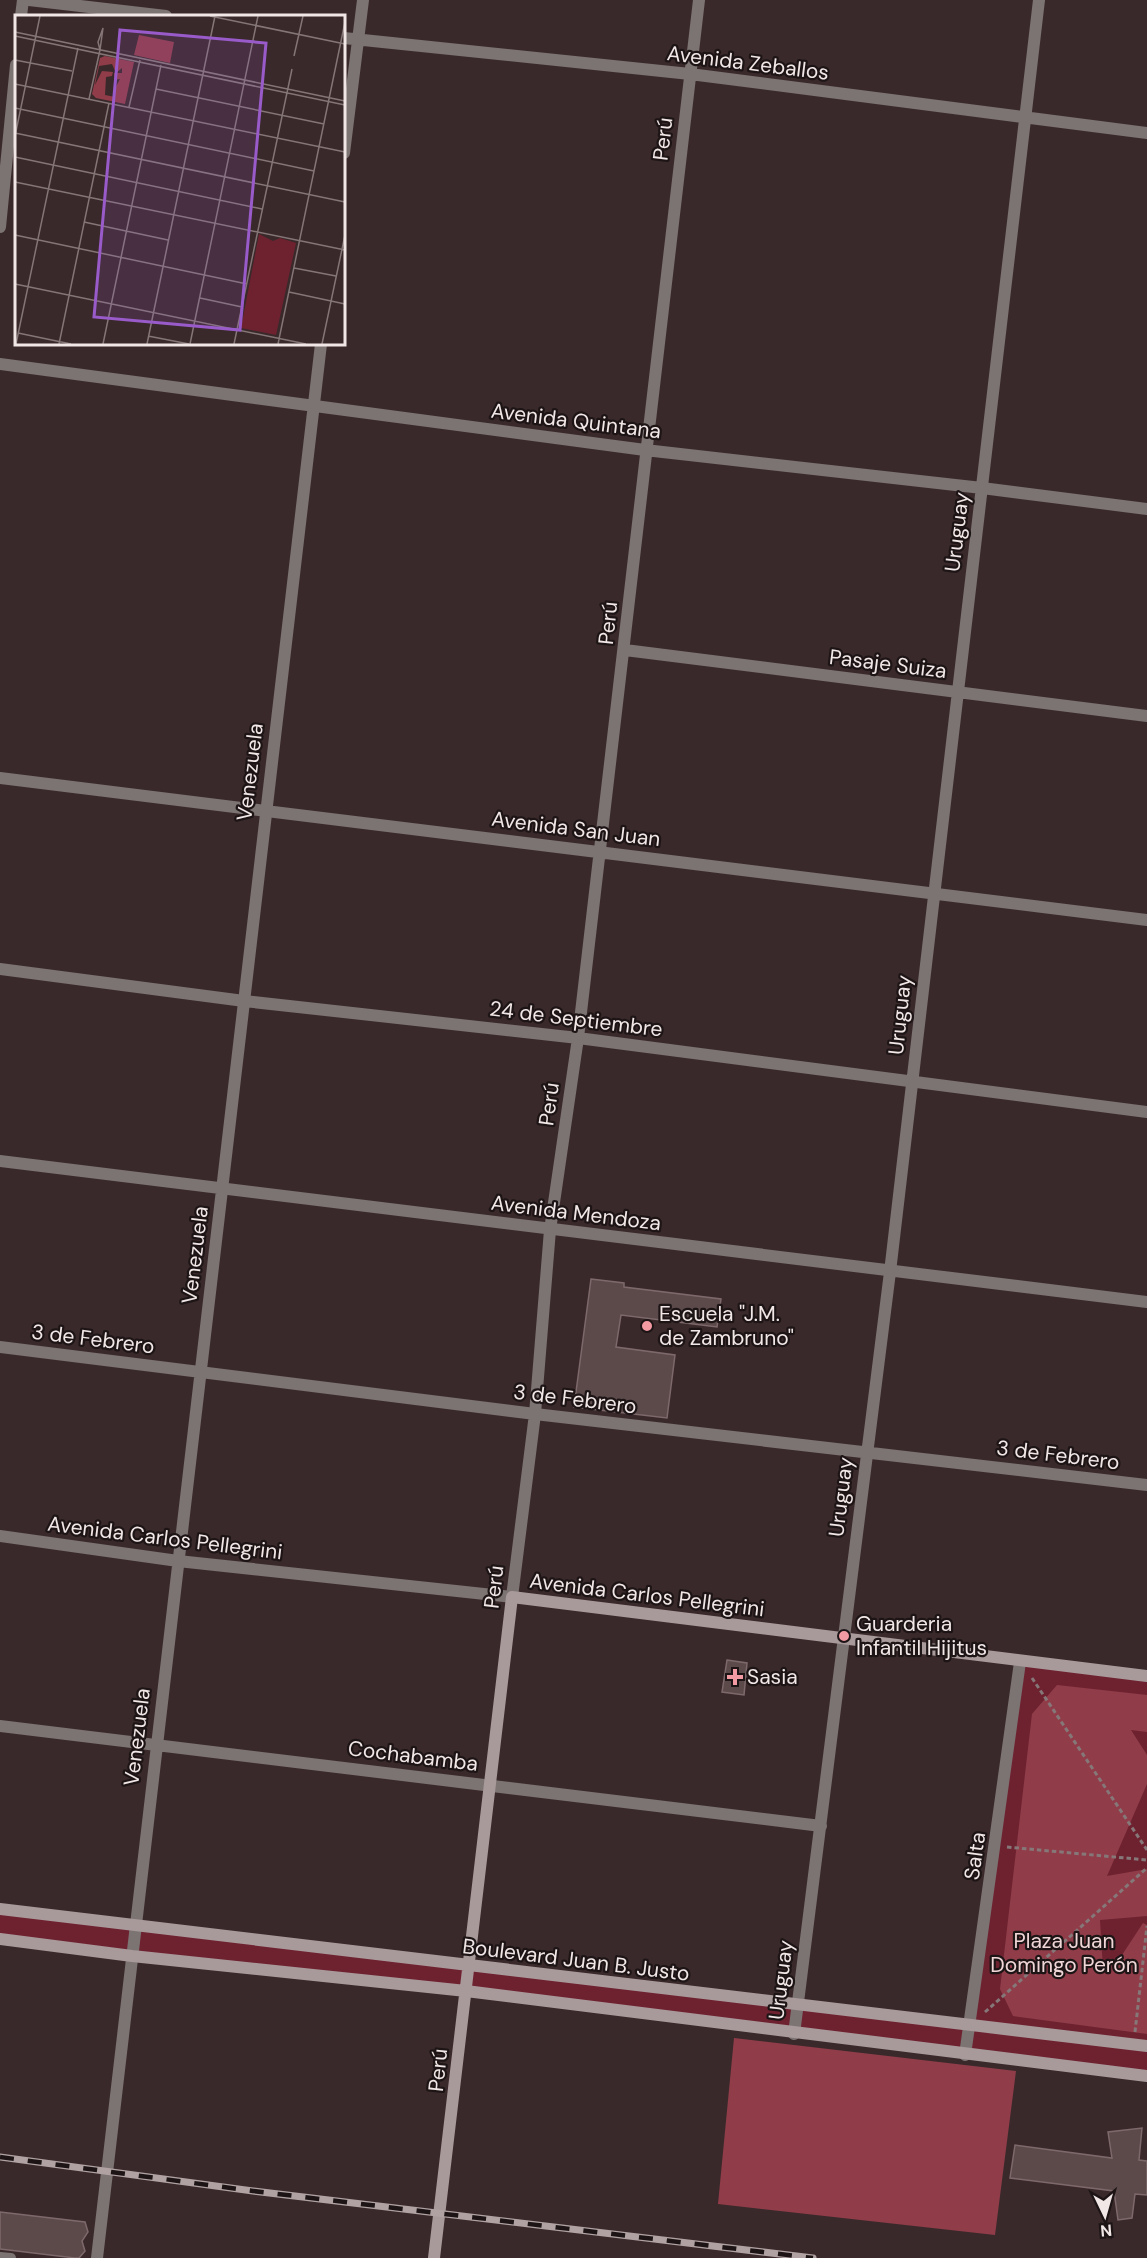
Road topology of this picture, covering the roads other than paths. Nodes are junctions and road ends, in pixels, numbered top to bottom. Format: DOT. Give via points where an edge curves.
graph roads {
  1 [pos="22,0"];
  2 [pos="29,0"];
  3 [pos="363,0"];
  4 [pos="699,0"];
  5 [pos="1039,0"];
  6 [pos="21,15"];
  7 [pos="157,15"];
  8 [pos="345,38"];
  9 [pos="358,40"];
  10 [pos="690,74"];
  11 [pos="15,88"];
  12 [pos="1024,119"];
  13 [pos="1147,134"];
  14 [pos="345,145"];
  15 [pos="11,179"];
  16 [pos="0,227"];
  17 [pos="321,345"];
  18 [pos="0,364"];
  19 [pos="315,406"];
  20 [pos="645,450"];
  21 [pos="982,488"];
  22 [pos="1147,509"];
  23 [pos="625,650"];
  24 [pos="957,693"];
  25 [pos="1147,716"];
  26 [pos="0,777"];
  27 [pos="265,811"];
  28 [pos="599,851"];
  29 [pos="933,894"];
  30 [pos="1147,920"];
  31 [pos="0,969"];
  32 [pos="244,1001"];
  33 [pos="578,1038"];
  34 [pos="912,1083"];
  35 [pos="1147,1112"];
  36 [pos="0,1161"];
  37 [pos="222,1189"];
  38 [pos="550,1230"];
  39 [pos="890,1272"];
  40 [pos="1147,1302"];
  41 [pos="0,1347"];
  42 [pos="201,1373"];
  43 [pos="535,1414"];
  44 [pos="867,1451"];
  45 [pos="1147,1485"];
  46 [pos="0,1536"];
  47 [pos="177,1561"];
  48 [pos="512,1597"];
  49 [pos="843,1639"];
  50 [pos="1020,1662"];
  51 [pos="1147,1676"];
  52 [pos="0,1726"];
  53 [pos="155,1745"];
  54 [pos="491,1785"];
  55 [pos="821,1826"];
  56 [pos="0,1909"];
  57 [pos="136,1925"];
  58 [pos="0,1939"];
  59 [pos="132,1956"];
  60 [pos="468,1967"];
  61 [pos="466,1991"];
  62 [pos="797,2007"];
  63 [pos="970,2026"];
  64 [pos="794,2034"];
  65 [pos="1147,2046"];
  66 [pos="965,2055"];
  67 [pos="1147,2076"];
  68 [pos="0,2257"];
  69 [pos="11,2258"];
  70 [pos="97,2258"];
  71 [pos="434,2258"];
  1 -- 6 [label="street"];
  2 -- 7 [label="street"];
  3 -- 9 [label="street"];
  4 -- 10 [label="street, Perú"];
  5 -- 12 [label="street, Uruguay"];
  8 -- 9 [label="street, Avenida Zeballos"];
  9 -- 10 [label="street, Avenida Zeballos"];
  9 -- 14 [label="street"];
  10 -- 12 [label="street, Avenida Zeballos"];
  10 -- 20 [label="street, Perú"];
  11 -- 15 [label="street"];
  12 -- 13 [label="street, Avenida Zeballos"];
  12 -- 21 [label="street, Uruguay"];
  15 -- 16 [label="street"];
  17 -- 19 [label="street, Venezuela"];
  18 -- 19 [label="street, Avenida Quintana"];
  19 -- 20 [label="street, Avenida Quintana"];
  19 -- 27 [label="street, Venezuela"];
  20 -- 21 [label="street, Avenida Quintana"];
  20 -- 23 [label="street, Perú"];
  21 -- 22 [label="street, Avenida Quintana"];
  21 -- 24 [label="street, Uruguay"];
  23 -- 24 [label="street, Pasaje Suiza"];
  23 -- 28 [label="street, Perú"];
  24 -- 25 [label="street, Pasaje Suiza"];
  24 -- 29 [label="street, Uruguay"];
  26 -- 27 [label="street, Avenida San Juan"];
  27 -- 28 [label="street, Avenida San Juan"];
  27 -- 32 [label="street, Venezuela"];
  28 -- 29 [label="street, Avenida San Juan"];
  28 -- 33 [label="street, Perú"];
  29 -- 30 [label="street, Avenida San Juan"];
  29 -- 34 [label="street, Uruguay"];
  31 -- 32 [label="street, 24 de Septiembre"];
  32 -- 33 [label="street, 24 de Septiembre"];
  32 -- 37 [label="street, Venezuela"];
  33 -- 34 [label="street, 24 de Septiembre"];
  33 -- 38 [label="street, Perú"];
  34 -- 35 [label="street, 24 de Septiembre"];
  34 -- 39 [label="street, Uruguay"];
  36 -- 37 [label="street, Avenida Mendoza"];
  37 -- 38 [label="street, Avenida Mendoza"];
  37 -- 42 [label="street, Venezuela"];
  38 -- 39 [label="street, Avenida Mendoza"];
  38 -- 43 [label="street, Perú"];
  39 -- 40 [label="street, Avenida Mendoza"];
  39 -- 44 [label="street, Uruguay"];
  41 -- 42 [label="street, 3 de Febrero"];
  42 -- 43 [label="street, 3 de Febrero"];
  42 -- 47 [label="street, Venezuela"];
  43 -- 44 [label="street, 3 de Febrero"];
  43 -- 48 [label="street, Perú"];
  44 -- 45 [label="street, 3 de Febrero"];
  44 -- 49 [label="street, Uruguay"];
  46 -- 47 [label="street, Avenida Carlos Pellegrini"];
  47 -- 48 [label="street, Avenida Carlos Pellegrini"];
  47 -- 53 [label="street, Venezuela"];
  48 -- 49 [label="street, Avenida Carlos Pellegrini"];
  48 -- 54 [label="street, Perú"];
  49 -- 50 [label="street, Avenida Carlos Pellegrini"];
  49 -- 55 [label="street, Uruguay"];
  50 -- 51 [label="street, Avenida Carlos Pellegrini"];
  50 -- 63 [label="street, Salta"];
  52 -- 53 [label="street, Cochabamba"];
  53 -- 54 [label="street, Cochabamba"];
  53 -- 57 [label="street, Venezuela"];
  54 -- 55 [label="street, Cochabamba"];
  54 -- 60 [label="street, Perú"];
  55 -- 62 [label="street, Uruguay"];
  56 -- 57 [label="street, Boulevard Juan B. Justo"];
  57 -- 59 [label="street, Venezuela"];
  57 -- 60 [label="street, Boulevard Juan B. Justo"];
  58 -- 59 [label="street, Boulevard Juan B. Justo"];
  59 -- 61 [label="street, Boulevard Juan B. Justo"];
  59 -- 70 [label="street, Venezuela"];
  60 -- 61 [label="street, Perú"];
  60 -- 62 [label="street, Boulevard Juan B. Justo"];
  61 -- 64 [label="street, Boulevard Juan B. Justo"];
  61 -- 71 [label="street, Perú"];
  62 -- 63 [label="street, Boulevard Juan B. Justo"];
  62 -- 64 [label="street, Uruguay"];
  63 -- 65 [label="street, Boulevard Juan B. Justo"];
  63 -- 66 [label="street, Salta"];
  64 -- 66 [label="street, Boulevard Juan B. Justo"];
  66 -- 67 [label="street, Boulevard Juan B. Justo"];
  68 -- 69 [label="lane"];
}
